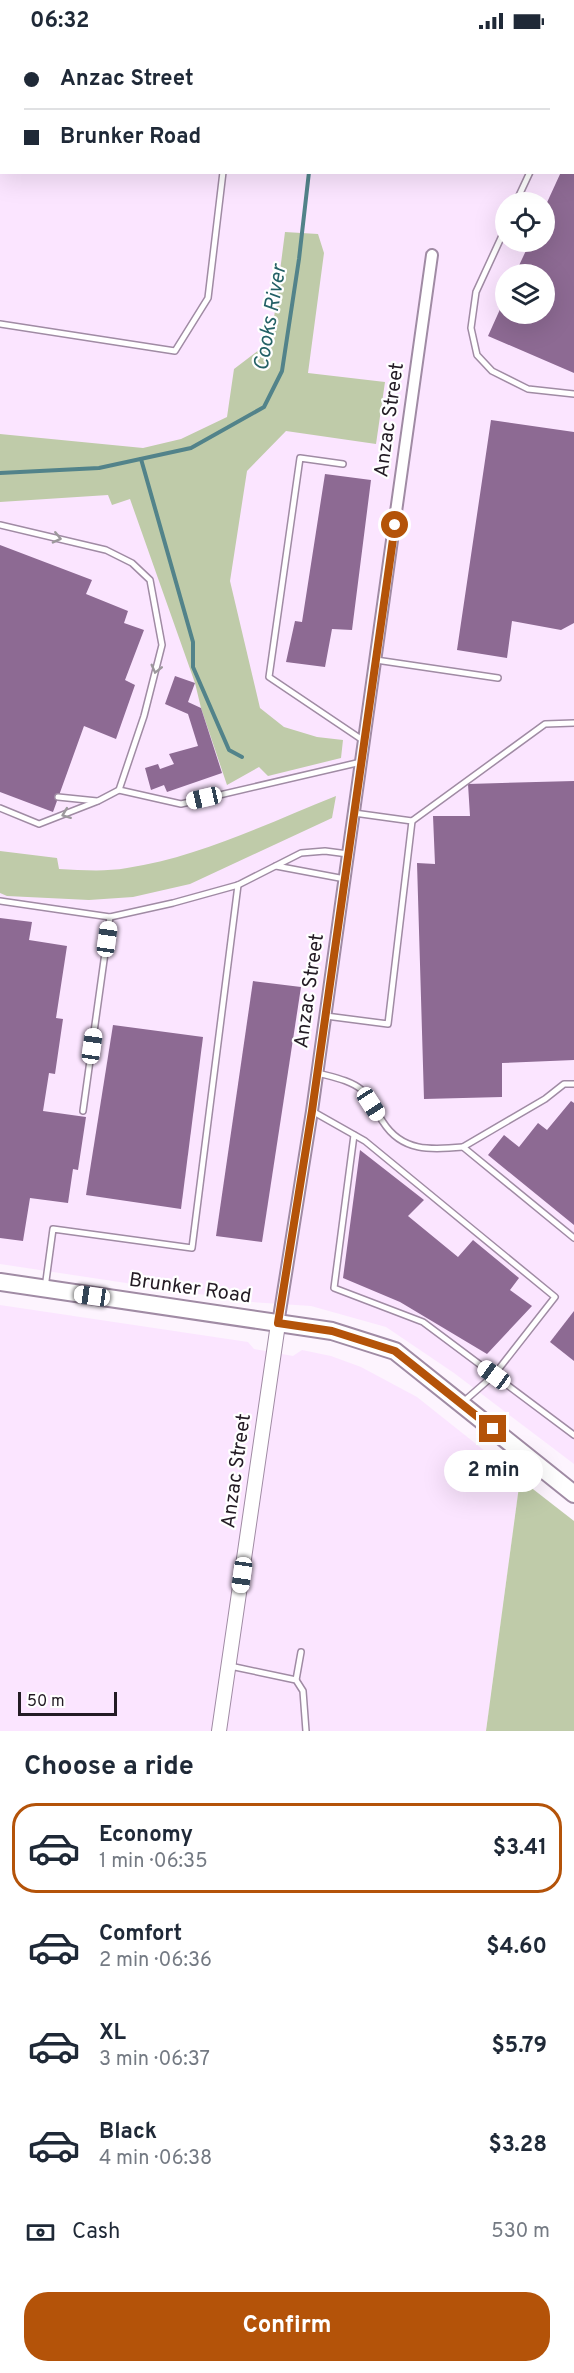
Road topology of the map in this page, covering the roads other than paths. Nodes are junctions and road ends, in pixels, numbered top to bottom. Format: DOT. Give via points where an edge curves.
graph roads {
  1 [pos="223,174"];
  2 [pos="529,174"];
  3 [pos="521,192"];
  4 [pos="495,250"];
  5 [pos="432,255"];
  6 [pos="0,324"];
  7 [pos="574,394"];
  8 [pos="343,464"];
  9 [pos="0,525"];
  10 [pos="376,660"];
  11 [pos="498,678"];
  12 [pos="574,723"];
  13 [pos="365,742"];
  14 [pos="362,761"];
  15 [pos="119,790"];
  16 [pos="58,797"];
  17 [pos="98,801"];
  18 [pos="0,808"];
  19 [pos="354,813"];
  20 [pos="412,820"];
  21 [pos="348,854"];
  22 [pos="276,866"];
  23 [pos="345,879"];
  24 [pos="238,885"];
  25 [pos="0,901"];
  26 [pos="110,917"];
  27 [pos="326,1016"];
  28 [pos="318,1073"];
  29 [pos="574,1084"];
  30 [pos="83,1111"];
  31 [pos="312,1111"];
  32 [pos="354,1135"];
  33 [pos="463,1147"];
  34 [pos="574,1238"];
  35 [pos="0,1282"];
  36 [pos="45,1289"];
  37 [pos="278,1323"];
  38 [pos="494,1375"];
  39 [pos="462,1404"];
  40 [pos="574,1435"];
  41 [pos="574,1494"];
  42 [pos="301,1652"];
  43 [pos="228,1666"];
  44 [pos="296,1680"];
  45 [pos="219,1731"];
  46 [pos="306,1731"];
  1 -- 6 [label="lane" via="208,298 175,351"];
  2 -- 3 [label="lane"];
  4 -- 7 [label="lane" via="476,292 471,328 477,355 492,371 528,389"];
  5 -- 10 [label="street, Anzac Street"];
  8 -- 13 [label="lane" via="300,458 269,677"];
  9 -- 15 [label="lane, one-way" via="106,550 132,563 150,580 162,645"];
  10 -- 11 [label="lane"];
  10 -- 13 [label="street, Anzac Street"];
  12 -- 20 [label="lane" via="545,724"];
  13 -- 14 [label="street, Anzac Street"];
  14 -- 15 [label="lane" via="182,804"];
  14 -- 19 [label="street, Anzac Street"];
  15 -- 17 [label="lane"];
  16 -- 17 [label="lane"];
  17 -- 18 [label="lane, one-way" via="39,824"];
  19 -- 20 [label="lane"];
  19 -- 21 [label="street, Anzac Street"];
  20 -- 27 [label="lane" via="388,1024"];
  21 -- 22 [label="lane" via="301,853"];
  21 -- 23 [label="street, Anzac Street"];
  22 -- 23 [label="lane"];
  22 -- 24 [label="lane"];
  23 -- 27 [label="street, Anzac Street"];
  24 -- 26 [label="lane"];
  24 -- 36 [label="lane" via="192,1248 53,1229"];
  25 -- 26 [label="lane"];
  26 -- 30 [label="lane"];
  27 -- 28 [label="street, Anzac Street"];
  28 -- 31 [label="street, Anzac Street"];
  28 -- 33 [label="lane" via="362,1090 388,1131 402,1143"];
  29 -- 33 [label="lane" via="564,1084"];
  31 -- 32 [label="lane"];
  31 -- 37 [label="street, Anzac Street"];
  32 -- 38 [label="lane" via="334,1288 423,1322"];
  32 -- 38 [label="lane" via="555,1297"];
  33 -- 34 [label="lane"];
  35 -- 36 [label="main road, Brunker Road"];
  36 -- 37 [label="main road, Brunker Road"];
  37 -- 39 [label="main road, Brunker Road" via="332,1331 395,1351"];
  37 -- 43 [label="street, Anzac Street"];
  38 -- 39 [label="lane"];
  38 -- 40 [label="lane"];
  39 -- 41 [label="main road, Brunker Road"];
  42 -- 44 [label="lane"];
  43 -- 44 [label="lane"];
  43 -- 45 [label="street, Anzac Street"];
  44 -- 46 [label="lane" via="303,1691"];
}
